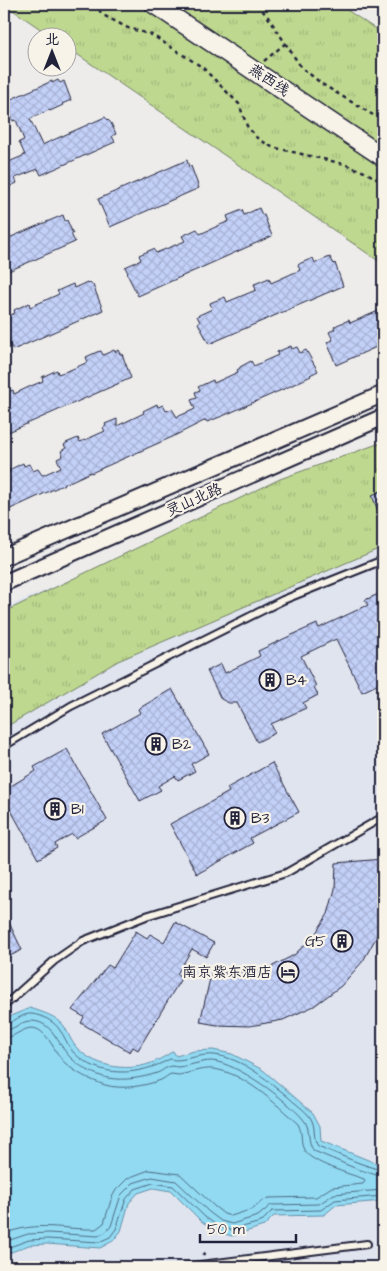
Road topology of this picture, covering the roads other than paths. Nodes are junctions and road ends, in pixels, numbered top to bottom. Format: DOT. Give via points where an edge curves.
graph roads {
  1 [pos="154,4"];
  2 [pos="383,157"];
  3 [pos="383,394"];
  4 [pos="383,417"];
  5 [pos="4,557"];
  6 [pos="383,560"];
  7 [pos="4,583"];
  8 [pos="4,746"];
  9 [pos="383,817"];
  10 [pos="4,1006"];
  11 [pos="367,1244"];
  12 [pos="187,1267"];
  1 -- 2 [label="main road, 燕西线"];
  3 -- 5 [label="street, 灵山北路"];
  4 -- 7 [label="street, 灵山北路"];
  6 -- 8 [label="lane" via="283,600 71,706"];
  9 -- 10 [label="lane" via="286,873 146,916 83,942 54,961"];
  11 -- 12 [label="lane"];
}
